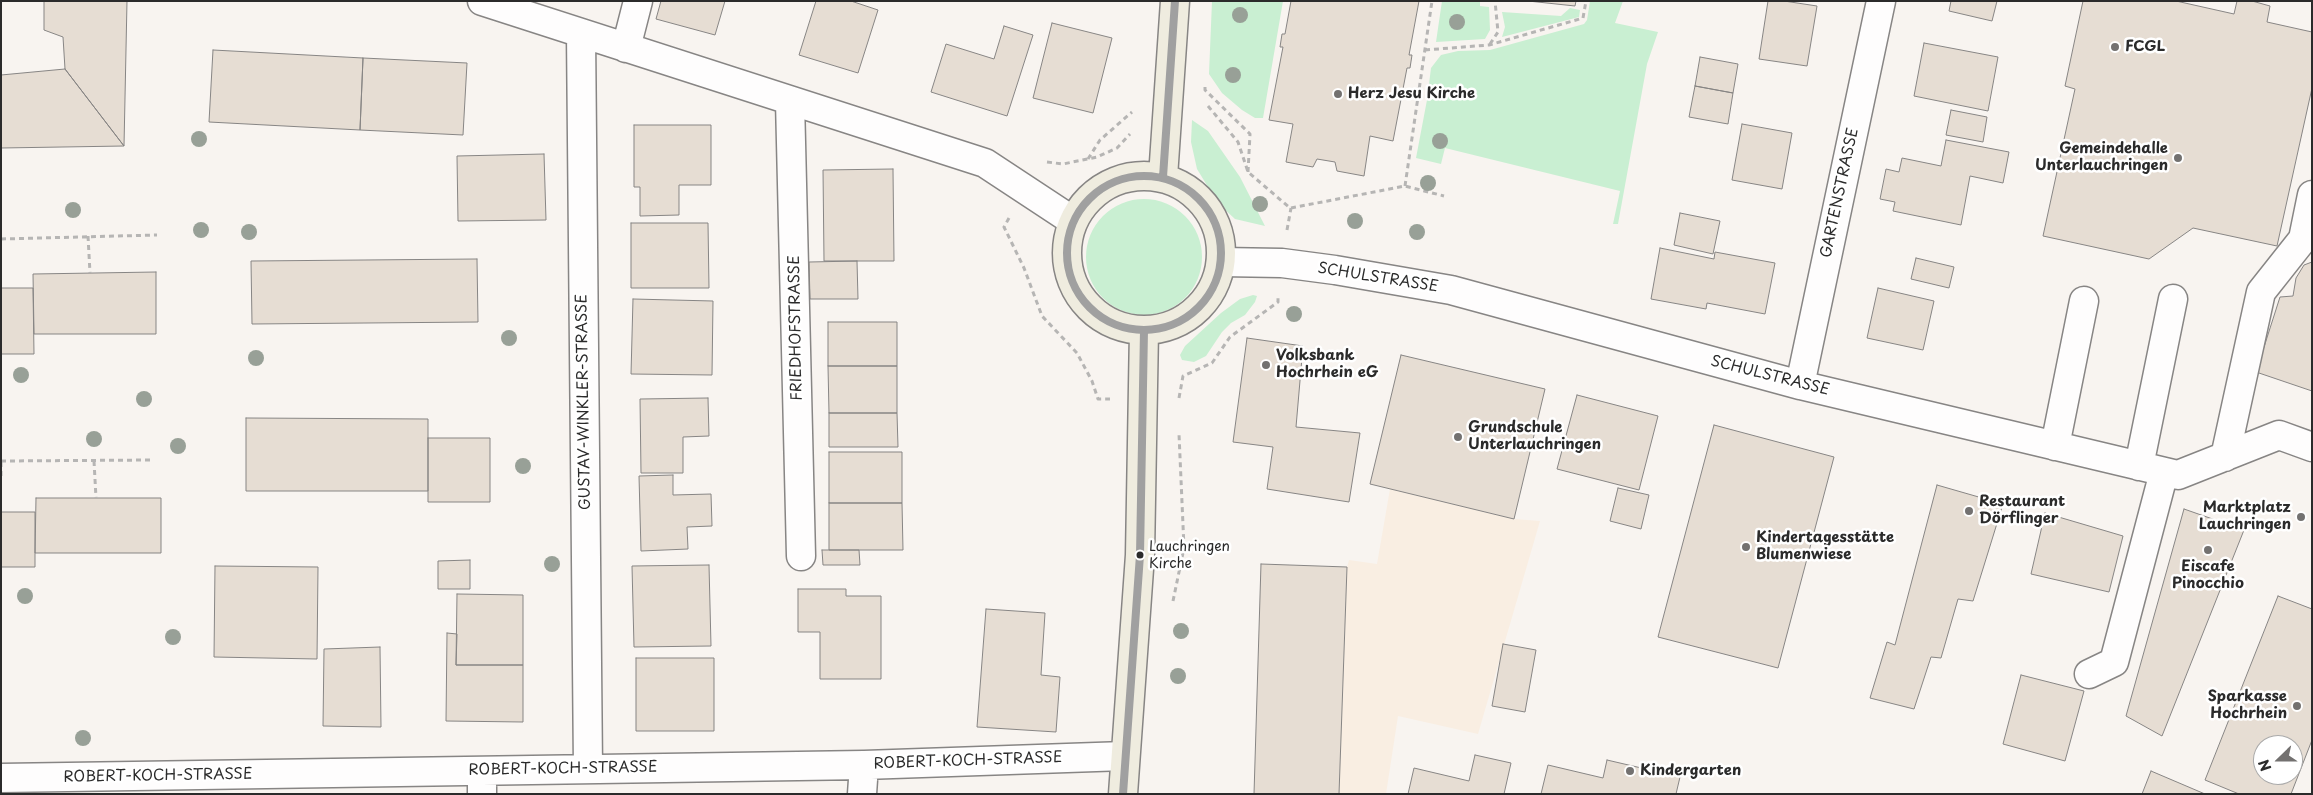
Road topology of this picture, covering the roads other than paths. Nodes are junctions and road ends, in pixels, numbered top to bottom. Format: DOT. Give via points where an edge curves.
graph roads {
  1 [pos="482,1"];
  2 [pos="638,1"];
  3 [pos="1175,1"];
  4 [pos="1881,1"];
  5 [pos="581,34"];
  6 [pos="626,48"];
  7 [pos="790,100"];
  8 [pos="1163,177"];
  9 [pos="2312,195"];
  10 [pos="1073,221"];
  11 [pos="1221,262"];
  12 [pos="2173,299"];
  13 [pos="2084,301"];
  14 [pos="1144,330"];
  15 [pos="1800,385"];
  16 [pos="2055,446"];
  17 [pos="2312,447"];
  18 [pos="2225,457"];
  19 [pos="2152,469"];
  20 [pos="801,556"];
  21 [pos="2090,674"];
  22 [pos="1125,756"];
  23 [pos="864,765"];
  24 [pos="588,769"];
  25 [pos="1,778"];
  26 [pos="482,782"];
  27 [pos="74,785"];
  28 [pos="862,794"];
  29 [pos="1123,794"];
  1 -- 5 [label="street"];
  2 -- 6 [label="street"];
  3 -- 8 [label="main road"];
  4 -- 15 [label="street, GARTENSTRASSE"];
  5 -- 6 [label="street"];
  5 -- 24 [label="street, GUSTAV-WINKLER-STRASSE"];
  6 -- 7 [label="street"];
  7 -- 10 [label="street" via="985,163"];
  7 -- 20 [label="street, FRIEDHOFSTRASSE"];
  8 -- 10 [label="main road" via="1142,175 1120,179 1101,188 1084,202"];
  8 -- 11 [label="main road" via="1181,184 1208,209 1217,225"];
  9 -- 18 [label="street" via="2303,239 2261,292"];
  10 -- 14 [label="main road" via="1066,246 1069,272 1078,295 1096,314 1118,326"];
  11 -- 14 [label="main road" via="1215,284 1198,308 1166,327"];
  11 -- 15 [label="street, SCHULSTRASSE" via="1282,263 1451,290"];
  12 -- 19 [label="street"];
  13 -- 16 [label="street"];
  14 -- 22 [label="main road" via="1140,555"];
  15 -- 16 [label="street, SCHULSTRASSE"];
  16 -- 19 [label="street, SCHULSTRASSE"];
  17 -- 18 [label="street, SCHULSTRASSE" via="2279,435"];
  18 -- 19 [label="street, SCHULSTRASSE" via="2178,475"];
  19 -- 21 [label="street" via="2114,662"];
  22 -- 23 [label="street, ROBERT-KOCH-STRASSE"];
  22 -- 29 [label="main road"];
  23 -- 24 [label="street, ROBERT-KOCH-STRASSE"];
  23 -- 28 [label="street"];
  24 -- 26 [label="street, ROBERT-KOCH-STRASSE"];
  25 -- 27 [label="street, ROBERT-KOCH-STRASSE"];
  26 -- 27 [label="street, ROBERT-KOCH-STRASSE"];
}
